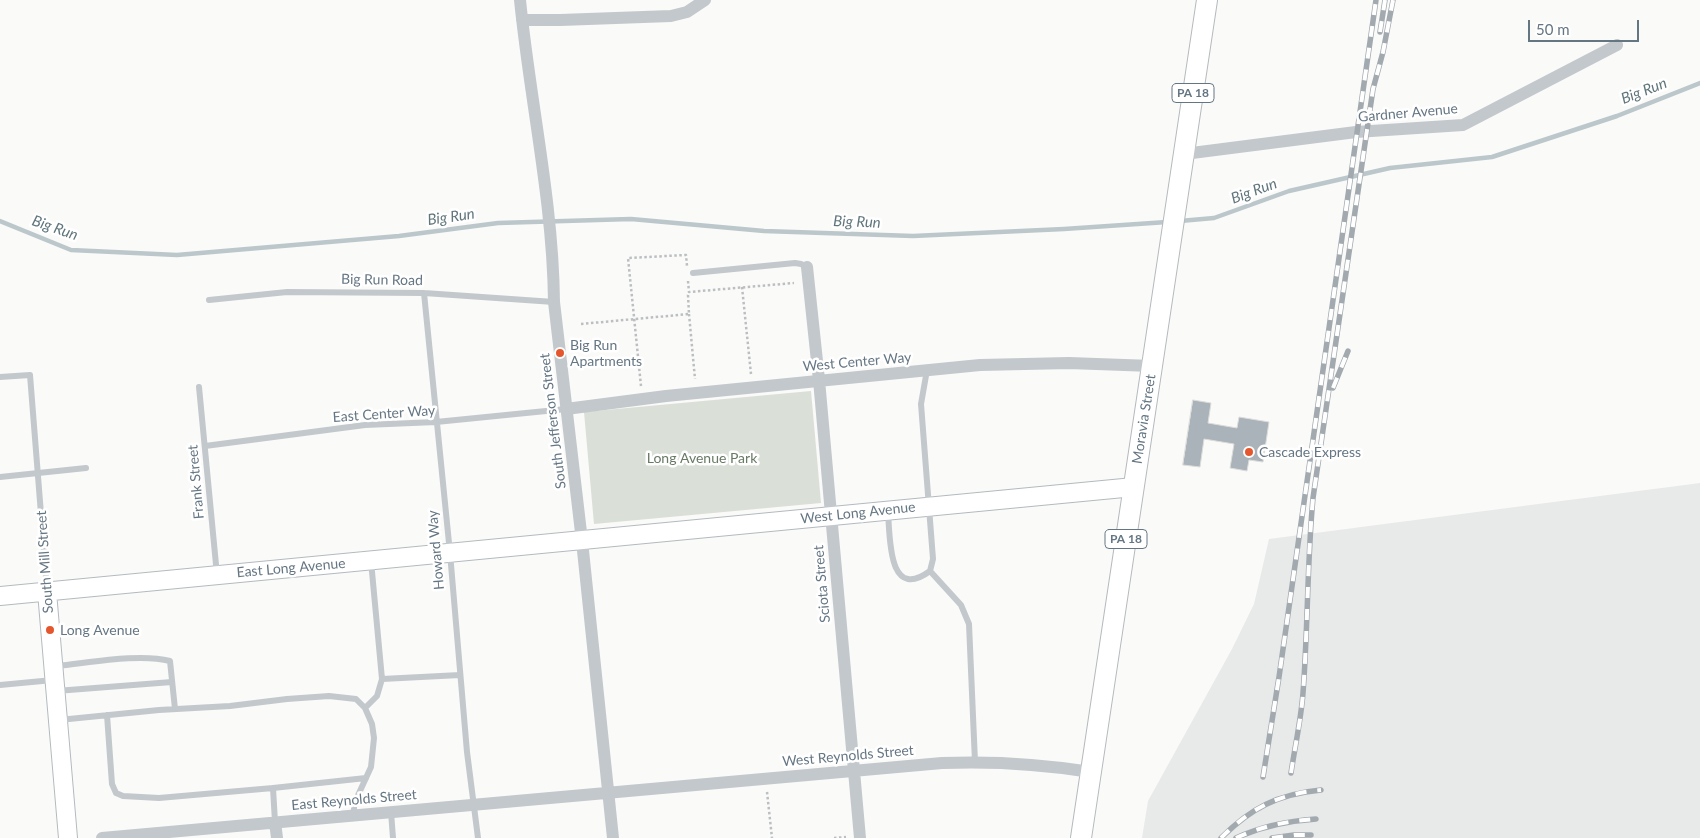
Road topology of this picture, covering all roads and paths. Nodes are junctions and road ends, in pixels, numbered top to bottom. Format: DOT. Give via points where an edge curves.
graph roads {
  1 [pos="520,0"];
  2 [pos="705,0"];
  3 [pos="1207,0"];
  4 [pos="522,20"];
  5 [pos="1617,45"];
  6 [pos="1184,154"];
  7 [pos="807,267"];
  8 [pos="693,273"];
  9 [pos="794,282"];
  10 [pos="742,287"];
  11 [pos="689,292"];
  12 [pos="424,293"];
  13 [pos="209,300"];
  14 [pos="554,302"];
  15 [pos="689,314"];
  16 [pos="634,319"];
  17 [pos="581,324"];
  18 [pos="1152,366"];
  19 [pos="927,370"];
  20 [pos="0,377"];
  21 [pos="751,378"];
  22 [pos="818,380"];
  23 [pos="696,383"];
  24 [pos="200,387"];
  25 [pos="641,388"];
  26 [pos="566,410"];
  27 [pos="436,422"];
  28 [pos="205,446"];
  29 [pos="86,468"];
  30 [pos="39,473"];
  31 [pos="0,477"];
  32 [pos="1134,487"];
  33 [pos="929,506"];
  34 [pos="888,510"];
  35 [pos="831,516"];
  36 [pos="582,541"];
  37 [pos="450,553"];
  38 [pos="371,560"];
  39 [pos="930,571"];
  40 [pos="217,575"];
  41 [pos="47,592"];
  42 [pos="0,596"];
  43 [pos="460,675"];
  44 [pos="55,679"];
  45 [pos="382,680"];
  46 [pos="172,682"];
  47 [pos="0,685"];
  48 [pos="364,708"];
  49 [pos="175,709"];
  50 [pos="107,715"];
  51 [pos="58,720"];
  52 [pos="975,762"];
  53 [pos="854,771"];
  54 [pos="1091,772"];
  55 [pos="366,778"];
  56 [pos="273,788"];
  57 [pos="767,792"];
  58 [pos="608,793"];
  59 [pos="475,805"];
  60 [pos="391,812"];
  61 [pos="354,815"];
  62 [pos="275,822"];
  63 [pos="846,837"];
  64 [pos="68,838"];
  65 [pos="102,838"];
  66 [pos="277,838"];
  67 [pos="393,838"];
  68 [pos="478,838"];
  69 [pos="613,838"];
  70 [pos="772,838"];
  71 [pos="834,838"];
  72 [pos="860,838"];
  73 [pos="1081,838"];
  1 -- 4 [label="street, South Jefferson Street"];
  2 -- 4 [label="street" via="687,12 672,16"];
  3 -- 6 [label="main road, Moravia Street / PA 18"];
  4 -- 14 [label="street, South Jefferson Street" via="554,268"];
  5 -- 6 [label="street, Gardner Avenue" via="1463,124 1356,132"];
  6 -- 18 [label="main road, Moravia Street / PA 18"];
  7 -- 8 [label="lane" via="792,263"];
  7 -- 22 [label="street, Sciota Street"];
  9 -- 10 [label="path"];
  10 -- 11 [label="path"];
  10 -- 21 [label="path"];
  11 -- 15 [label="path"];
  11 -- 16 [label="path" via="686,256 628,258"];
  12 -- 13 [label="lane, Big Run Road" via="287,292"];
  12 -- 14 [label="lane, Big Run Road"];
  12 -- 27 [label="lane, Howard Way"];
  14 -- 26 [label="street, South Jefferson Street"];
  15 -- 16 [label="path"];
  15 -- 23 [label="path"];
  16 -- 17 [label="path"];
  16 -- 25 [label="path"];
  18 -- 19 [label="street, West Center Way" via="1026,363"];
  18 -- 32 [label="main road, Moravia Street / PA 18"];
  19 -- 22 [label="street, West Center Way"];
  19 -- 33 [label="lane" via="921,404"];
  20 -- 30 [label="lane, South Mill Street" via="30,375"];
  22 -- 26 [label="street, West Center Way"];
  22 -- 35 [label="street, Sciota Street"];
  24 -- 28 [label="lane, Frank Street"];
  26 -- 27 [label="lane, East Center Way"];
  26 -- 36 [label="street, South Jefferson Street"];
  27 -- 28 [label="lane, East Center Way" via="365,425"];
  27 -- 37 [label="lane, Howard Way"];
  28 -- 40 [label="lane, Frank Street"];
  29 -- 30 [label="lane"];
  30 -- 31 [label="lane"];
  30 -- 41 [label="lane, South Mill Street"];
  32 -- 33 [label="street, West Long Avenue"];
  32 -- 54 [label="main road, Moravia Street / PA 18"];
  33 -- 34 [label="street, West Long Avenue"];
  33 -- 39 [label="lane" via="933,559"];
  34 -- 35 [label="street, West Long Avenue"];
  34 -- 39 [label="lane" via="892,561 899,574 908,580 920,579"];
  35 -- 36 [label="street, West Long Avenue"];
  35 -- 53 [label="street, Sciota Street"];
  36 -- 37 [label="street, East Long Avenue"];
  36 -- 58 [label="street, South Jefferson Street"];
  37 -- 38 [label="street, East Long Avenue"];
  37 -- 43 [label="lane, Howard Way"];
  38 -- 40 [label="street, East Long Avenue"];
  38 -- 45 [label="lane"];
  39 -- 52 [label="lane" via="961,605 969,624"];
  40 -- 41 [label="street, East Long Avenue"];
  41 -- 42 [label="street, East Long Avenue"];
  41 -- 44 [label="street, South Mill Street"];
  43 -- 45 [label="lane"];
  43 -- 59 [label="lane, Howard Way"];
  44 -- 46 [label="lane"];
  44 -- 46 [label="lane" via="137,658 159,658 170,661"];
  44 -- 47 [label="lane"];
  44 -- 51 [label="street, South Mill Street"];
  45 -- 48 [label="lane" via="377,696"];
  46 -- 49 [label="lane"];
  48 -- 49 [label="lane" via="356,699 329,696"];
  48 -- 55 [label="lane" via="372,724 374,738 372,767"];
  49 -- 50 [label="lane"];
  50 -- 51 [label="lane"];
  50 -- 56 [label="lane" via="112,784 116,793 159,798"];
  51 -- 64 [label="street, South Mill Street"];
  52 -- 53 [label="street, West Reynolds Street"];
  52 -- 54 [label="street, West Reynolds Street" via="1031,764"];
  53 -- 58 [label="street, West Reynolds Street"];
  53 -- 72 [label="street, Sciota Street"];
  54 -- 73 [label="main road, Moravia Street / PA 18"];
  55 -- 56 [label="lane"];
  55 -- 61 [label="lane" via="354,804"];
  56 -- 62 [label="lane"];
  57 -- 70 [label="path"];
  58 -- 59 [label="street, East Reynolds Street"];
  58 -- 69 [label="street, South Jefferson Street"];
  59 -- 60 [label="street, East Reynolds Street"];
  59 -- 68 [label="lane, Howard Way"];
  60 -- 61 [label="street, East Reynolds Street"];
  60 -- 67 [label="lane"];
  61 -- 62 [label="street, East Reynolds Street"];
  62 -- 65 [label="street, East Reynolds Street"];
  62 -- 66 [label="street"];
  63 -- 71 [label="path"];
}
